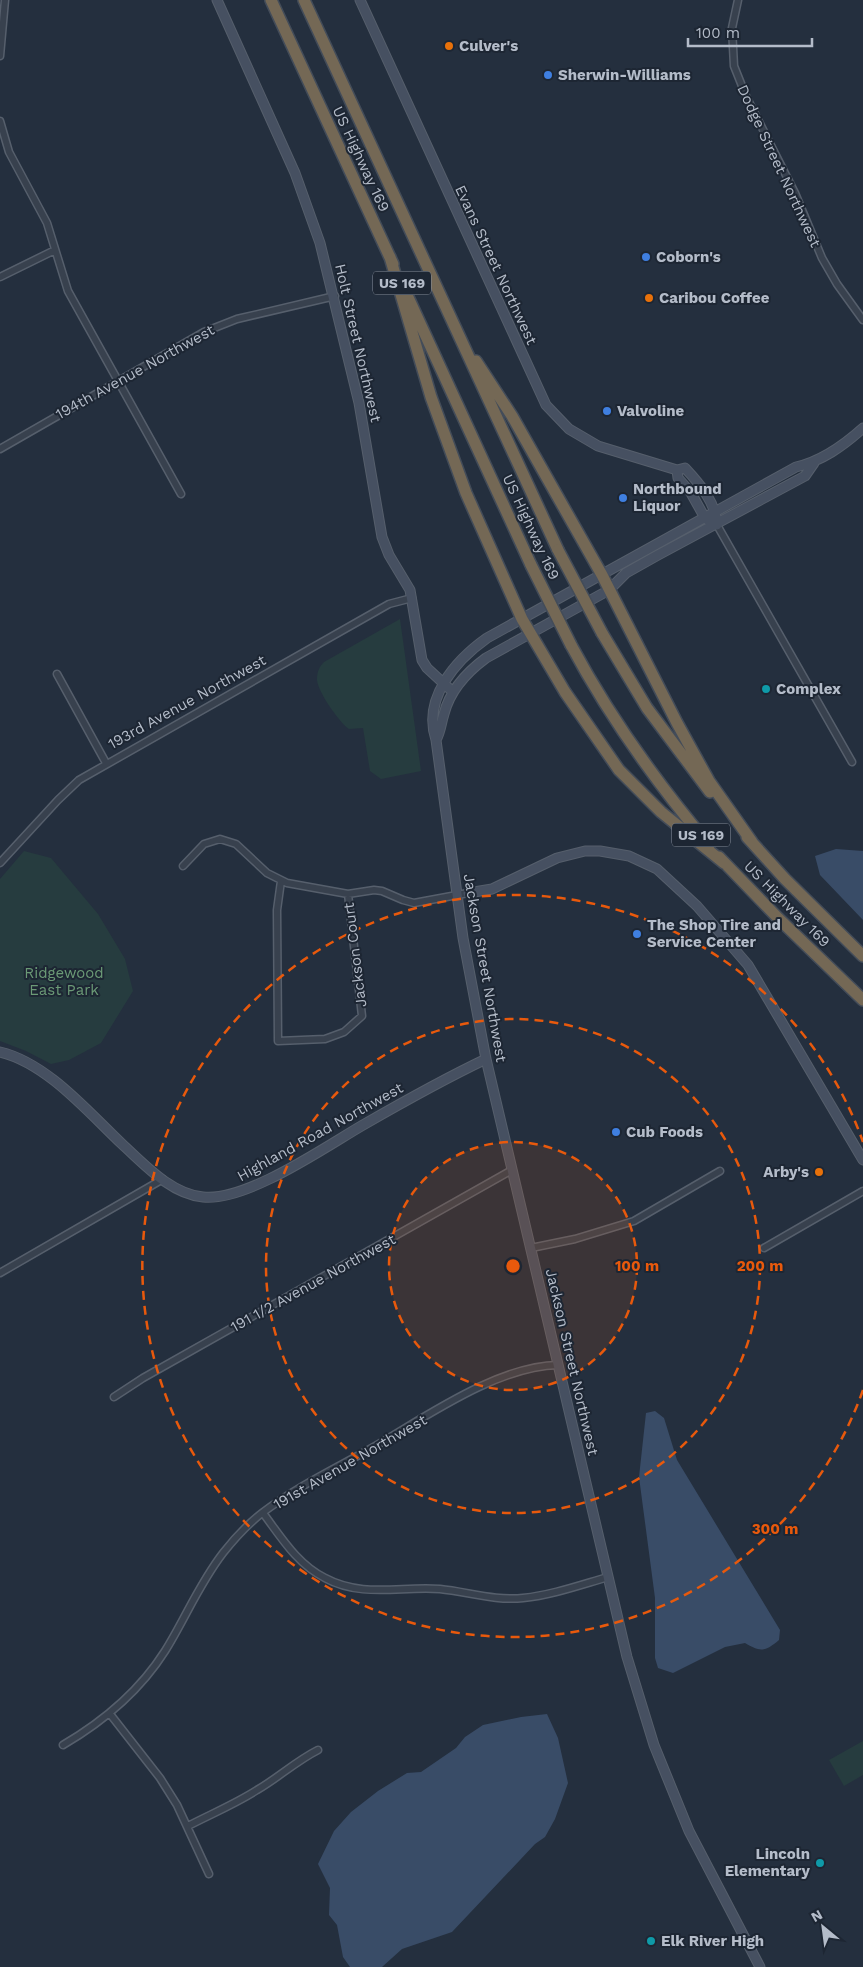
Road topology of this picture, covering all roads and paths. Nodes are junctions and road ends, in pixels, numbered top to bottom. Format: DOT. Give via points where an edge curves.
graph roads {
  1 [pos="5,0"];
  2 [pos="217,0"];
  3 [pos="272,0"];
  4 [pos="304,0"];
  5 [pos="360,0"];
  6 [pos="738,0"];
  7 [pos="0,56"];
  8 [pos="0,124"];
  9 [pos="55,250"];
  10 [pos="390,257"];
  11 [pos="0,277"];
  12 [pos="335,296"];
  13 [pos="863,320"];
  14 [pos="455,329"];
  15 [pos="118,381"];
  16 [pos="863,428"];
  17 [pos="0,449"];
  18 [pos="814,463"];
  19 [pos="677,470"];
  20 [pos="181,494"];
  21 [pos="716,512"];
  22 [pos="705,518"];
  23 [pos="717,525"];
  24 [pos="602,575"];
  25 [pos="609,590"];
  26 [pos="412,598"];
  27 [pos="522,619"];
  28 [pos="530,634"];
  29 [pos="57,674"];
  30 [pos="443,684"];
  31 [pos="453,692"];
  32 [pos="436,740"];
  33 [pos="852,762"];
  34 [pos="106,763"];
  35 [pos="752,842"];
  36 [pos="0,863"];
  37 [pos="724,863"];
  38 [pos="183,866"];
  39 [pos="281,881"];
  40 [pos="468,893"];
  41 [pos="348,894"];
  42 [pos="457,895"];
  43 [pos="863,956"];
  44 [pos="863,1000"];
  45 [pos="0,1052"];
  46 [pos="486,1059"];
  47 [pos="863,1160"];
  48 [pos="512,1170"];
  49 [pos="720,1171"];
  50 [pos="163,1179"];
  51 [pos="863,1191"];
  52 [pos="531,1248"];
  53 [pos="764,1248"];
  54 [pos="0,1273"];
  55 [pos="558,1365"];
  56 [pos="114,1397"];
  57 [pos="262,1513"];
  58 [pos="608,1577"];
  59 [pos="110,1714"];
  60 [pos="63,1745"];
  61 [pos="318,1750"];
  62 [pos="188,1826"];
  63 [pos="209,1874"];
  64 [pos="760,1967"];
  1 -- 7 [label="street"];
  2 -- 12 [label="street, Holt Street Northwest" via="295,172 314,222"];
  3 -- 10 [label="highway, US Highway 169 / US 169"];
  4 -- 14 [label="highway, US Highway 169 / US 169"];
  5 -- 19 [label="street, Evans Street Northwest" via="546,405 569,429 589,441"];
  6 -- 13 [label="street, Dodge Street Northwest" via="732,28 734,66 795,193 822,258"];
  8 -- 9 [label="street" via="9,152 41,209"];
  9 -- 11 [label="street"];
  9 -- 15 [label="street" via="68,291"];
  10 -- 27 [label="highway" via="456,467"];
  10 -- 37 [label="highway, US Highway 169 / US 169, bridge" via="571,645 641,759"];
  12 -- 15 [label="street, 194th Avenue Northwest" via="221,325 188,340"];
  12 -- 26 [label="street, Holt Street Northwest" via="359,403 383,544"];
  14 -- 24 [label="highway" via="512,416"];
  14 -- 35 [label="highway, US Highway 169 / US 169, bridge" via="558,550 602,633 646,708"];
  15 -- 17 [label="street, 194th Avenue Northwest"];
  15 -- 20 [label="street"];
  16 -- 18 [label="street"];
  18 -- 21 [label="street" via="796,467"];
  18 -- 23 [label="street" via="805,476"];
  19 -- 21 [label="street, Evans Street Northwest" via="685,468 694,477"];
  19 -- 22 [label="street" via="678,478 692,493"];
  21 -- 22 [label="street"];
  21 -- 23 [label="street, Evans Street Northwest"];
  22 -- 23 [label="street"];
  22 -- 24 [label="street"];
  23 -- 25 [label="street" via="626,573"];
  23 -- 33 [label="street, Evans Street Northwest"];
  24 -- 25 [label="highway"];
  24 -- 27 [label="street, Jackson Street Northwest"];
  25 -- 28 [label="street, Jackson Street Northwest"];
  25 -- 35 [label="highway" via="709,781"];
  26 -- 30 [label="street, Holt Street Northwest" via="422,660"];
  26 -- 34 [label="street, 193rd Avenue Northwest" via="390,604"];
  27 -- 28 [label="highway"];
  27 -- 30 [label="street, Jackson Street Northwest" via="487,638 468,653"];
  28 -- 31 [label="street, Jackson Street Northwest" via="478,664"];
  28 -- 37 [label="highway" via="619,770 661,812"];
  29 -- 34 [label="street"];
  30 -- 31 [label="street, Holt Street Northwest"];
  30 -- 32 [label="street, Jackson Street Northwest" via="433,716"];
  31 -- 32 [label="street, Jackson Street Northwest"];
  32 -- 42 [label="street, Jackson Street Northwest"];
  34 -- 36 [label="street, 193rd Avenue Northwest" via="63,795"];
  35 -- 43 [label="highway, US Highway 169 / US 169"];
  37 -- 44 [label="highway, US Highway 169 / US 169"];
  38 -- 39 [label="street" via="204,844 220,839 236,844 267,873"];
  39 -- 41 [label="street"];
  39 -- 41 [label="street, Jackson Court" via="277,910 278,1041 325,1039 344,1032 362,1016"];
  40 -- 42 [label="street"];
  40 -- 47 [label="street" via="498,887 557,858 585,852 629,856 657,869 690,899 748,965"];
  41 -- 42 [label="street" via="382,891 414,903"];
  42 -- 46 [label="street, Jackson Street Northwest"];
  45 -- 50 [label="street, Highland Road Northwest" via="44,1073"];
  46 -- 48 [label="street, Jackson Street Northwest"];
  46 -- 50 [label="street, Highland Road Northwest" via="240,1191 203,1198 179,1190"];
  48 -- 52 [label="street, Jackson Street Northwest"];
  48 -- 56 [label="street, 191 1/2 Avenue Northwest"];
  49 -- 52 [label="street" via="634,1221 575,1240"];
  50 -- 54 [label="street"];
  51 -- 53 [label="street"];
  52 -- 55 [label="street, Jackson Street Northwest"];
  55 -- 57 [label="street, 191st Avenue Northwest" via="530,1368 486,1384 298,1489"];
  55 -- 58 [label="street, Jackson Street Northwest"];
  57 -- 58 [label="street" via="308,1568 335,1584 359,1591 438,1589 510,1599 552,1593"];
  57 -- 59 [label="street, 191st Avenue Northwest" via="223,1553 200,1586 160,1658 133,1692"];
  58 -- 64 [label="street, Jackson Street Northwest" via="637,1692 671,1788 699,1853"];
  59 -- 60 [label="street, 191st Avenue Northwest"];
  59 -- 62 [label="street" via="160,1778"];
  61 -- 62 [label="street" via="301,1758 256,1791"];
  62 -- 63 [label="street"];
}
